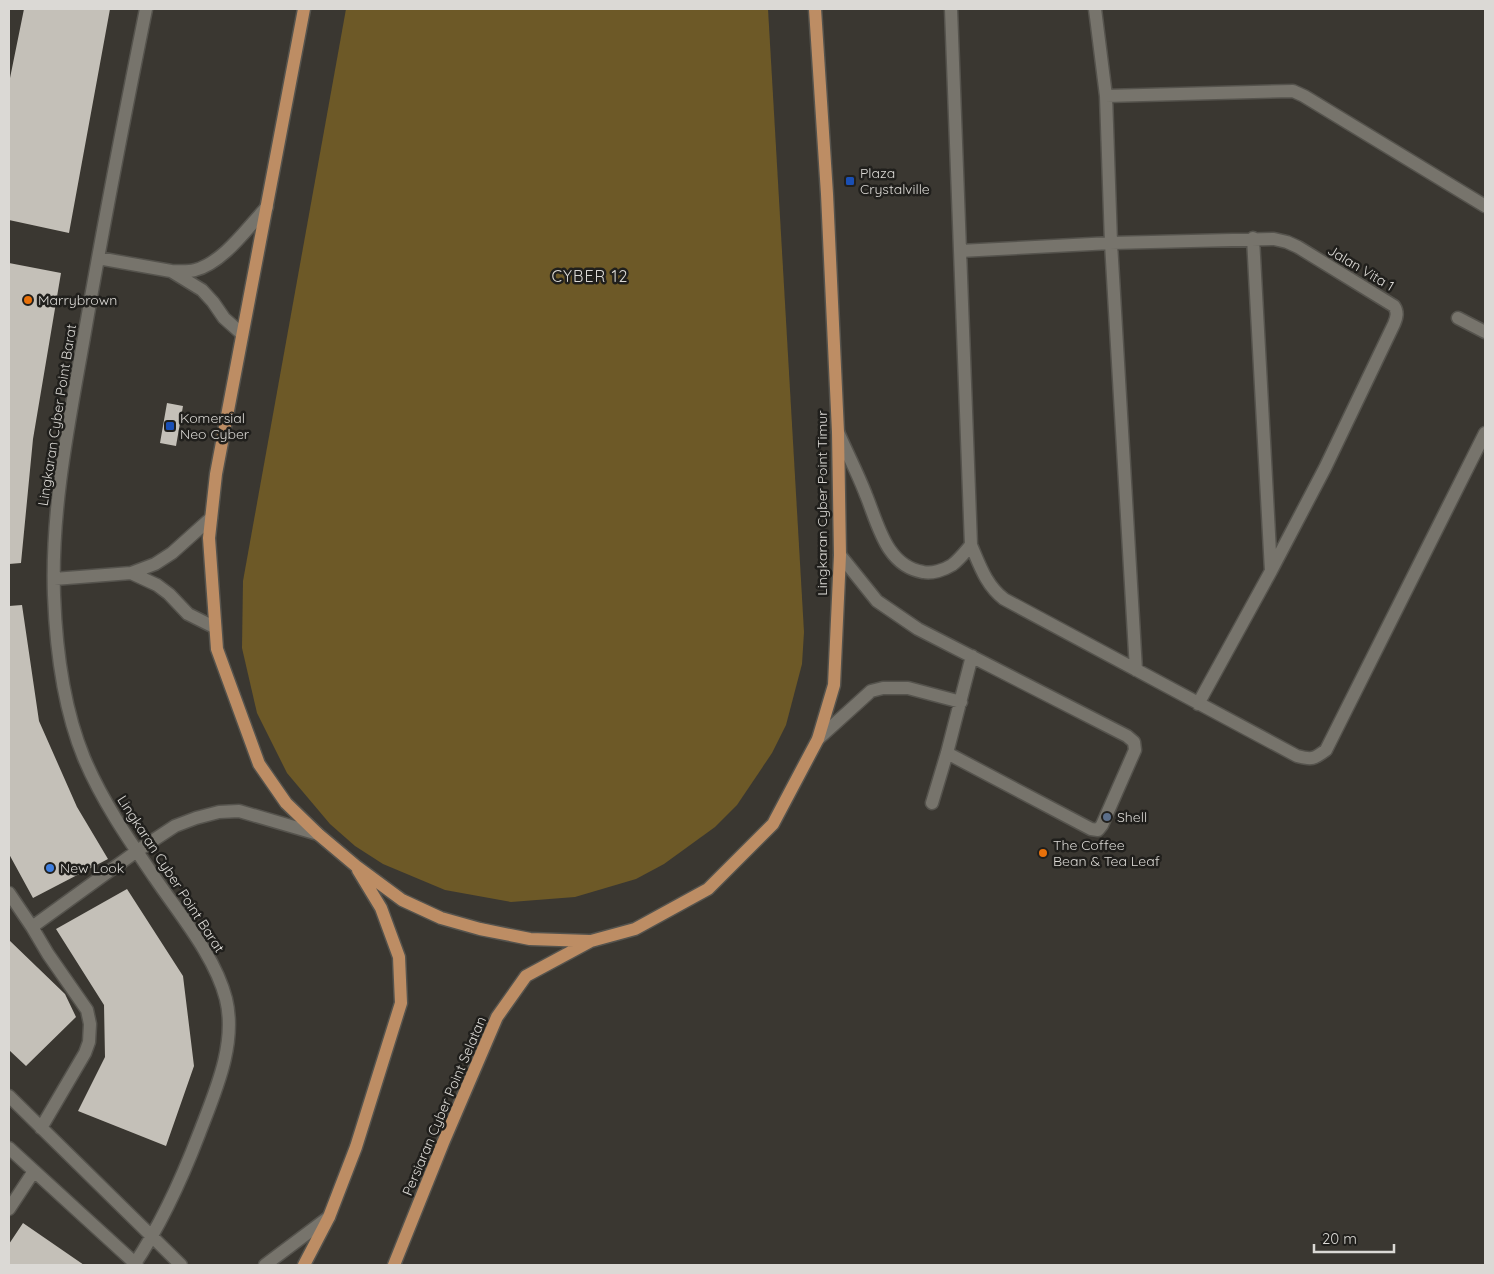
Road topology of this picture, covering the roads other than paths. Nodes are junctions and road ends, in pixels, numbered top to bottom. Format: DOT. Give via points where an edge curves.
graph roads {
  1 [pos="146,9"];
  2 [pos="304,9"];
  3 [pos="815,9"];
  4 [pos="951,9"];
  5 [pos="1095,9"];
  6 [pos="1106,96"];
  7 [pos="1485,206"];
  8 [pos="266,207"];
  9 [pos="1253,238"];
  10 [pos="1111,243"];
  11 [pos="960,251"];
  12 [pos="98,258"];
  13 [pos="171,271"];
  14 [pos="1458,318"];
  15 [pos="1485,332"];
  16 [pos="242,334"];
  17 [pos="838,432"];
  18 [pos="1485,433"];
  19 [pos="211,518"];
  20 [pos="971,546"];
  21 [pos="840,555"];
  22 [pos="1271,571"];
  23 [pos="131,573"];
  24 [pos="54,579"];
  25 [pos="214,628"];
  26 [pos="972,656"];
  27 [pos="1136,670"];
  28 [pos="961,702"];
  29 [pos="1198,704"];
  30 [pos="818,740"];
  31 [pos="947,753"];
  32 [pos="932,803"];
  33 [pos="318,834"];
  34 [pos="137,851"];
  35 [pos="356,866"];
  36 [pos="9,893"];
  37 [pos="32,927"];
  38 [pos="591,941"];
  39 [pos="9,1096"];
  40 [pos="41,1128"];
  41 [pos="9,1148"];
  42 [pos="34,1171"];
  43 [pos="9,1209"];
  44 [pos="329,1217"];
  45 [pos="153,1236"];
  46 [pos="136,1265"];
  47 [pos="181,1265"];
  48 [pos="265,1265"];
  49 [pos="304,1265"];
  50 [pos="394,1265"];
  1 -- 12 [label="lane, Lingkaran Cyber Point Barat"];
  2 -- 8 [label="main road"];
  3 -- 17 [label="main road, Lingkaran Cyber Point Timur"];
  4 -- 11 [label="lane"];
  5 -- 6 [label="lane"];
  6 -- 7 [label="lane" via="1293,91"];
  6 -- 10 [label="lane"];
  8 -- 13 [label="lane" via="229,250 212,262 194,270"];
  8 -- 16 [label="main road"];
  9 -- 10 [label="lane, Jalan Vita 1"];
  9 -- 22 [label="lane"];
  9 -- 22 [label="lane, Jalan Vita 1" via="1287,242 1390,302 1397,310 1394,324"];
  10 -- 11 [label="lane, Jalan Vita 1"];
  10 -- 27 [label="lane"];
  11 -- 20 [label="lane"];
  12 -- 13 [label="lane"];
  12 -- 24 [label="lane, Lingkaran Cyber Point Barat" via="63,457 55,528"];
  13 -- 16 [label="lane" via="202,290 224,318"];
  14 -- 15 [label="lane"];
  16 -- 19 [label="main road"];
  17 -- 20 [label="lane" via="885,542 903,564 915,571 929,573 941,570"];
  17 -- 21 [label="main road, Lingkaran Cyber Point Timur"];
  18 -- 29 [label="lane" via="1326,750 1316,758 1297,756"];
  19 -- 23 [label="lane" via="172,554"];
  19 -- 25 [label="main road" via="209,538"];
  20 -- 27 [label="lane" via="987,583 1004,599"];
  21 -- 26 [label="lane" via="877,601 918,629"];
  21 -- 30 [label="main road, Lingkaran Cyber Point Timur" via="834,685"];
  22 -- 29 [label="lane"];
  23 -- 24 [label="lane"];
  23 -- 25 [label="lane" via="157,585 188,614"];
  24 -- 34 [label="lane, Lingkaran Cyber Point Barat" via="62,681 73,724 96,783"];
  25 -- 33 [label="main road" via="217,649 260,764 286,803"];
  26 -- 28 [label="lane"];
  26 -- 31 [label="lane" via="1127,736 1134,742 1135,750 1098,830"];
  27 -- 29 [label="lane"];
  28 -- 30 [label="lane" via="908,688 872,691"];
  28 -- 31 [label="lane"];
  30 -- 38 [label="main road, Lingkaran Cyber Point Timur" via="773,824 708,889 635,929"];
  31 -- 32 [label="lane"];
  33 -- 34 [label="lane" via="238,812 218,812 175,826"];
  33 -- 35 [label="main road"];
  34 -- 37 [label="lane"];
  34 -- 45 [label="lane, Lingkaran Cyber Point Barat" via="213,963 226,999 229,1027 215,1094 188,1163"];
  35 -- 38 [label="main road" via="402,900 441,918 480,930 530,939"];
  35 -- 44 [label="main road" via="381,908 399,957 401,1004 356,1147"];
  36 -- 37 [label="lane"];
  37 -- 40 [label="lane" via="87,1010 90,1024 85,1053"];
  38 -- 50 [label="main road, Persiaran Cyber Point Selatan" via="526,976 497,1017"];
  39 -- 40 [label="lane"];
  40 -- 45 [label="lane"];
  41 -- 42 [label="lane, Lingkaran Cyber Point Barat"];
  42 -- 43 [label="lane"];
  42 -- 46 [label="lane, Lingkaran Cyber Point Barat"];
  44 -- 48 [label="lane"];
  44 -- 49 [label="main road"];
  45 -- 46 [label="lane, Lingkaran Cyber Point Barat"];
  45 -- 47 [label="lane"];
}
